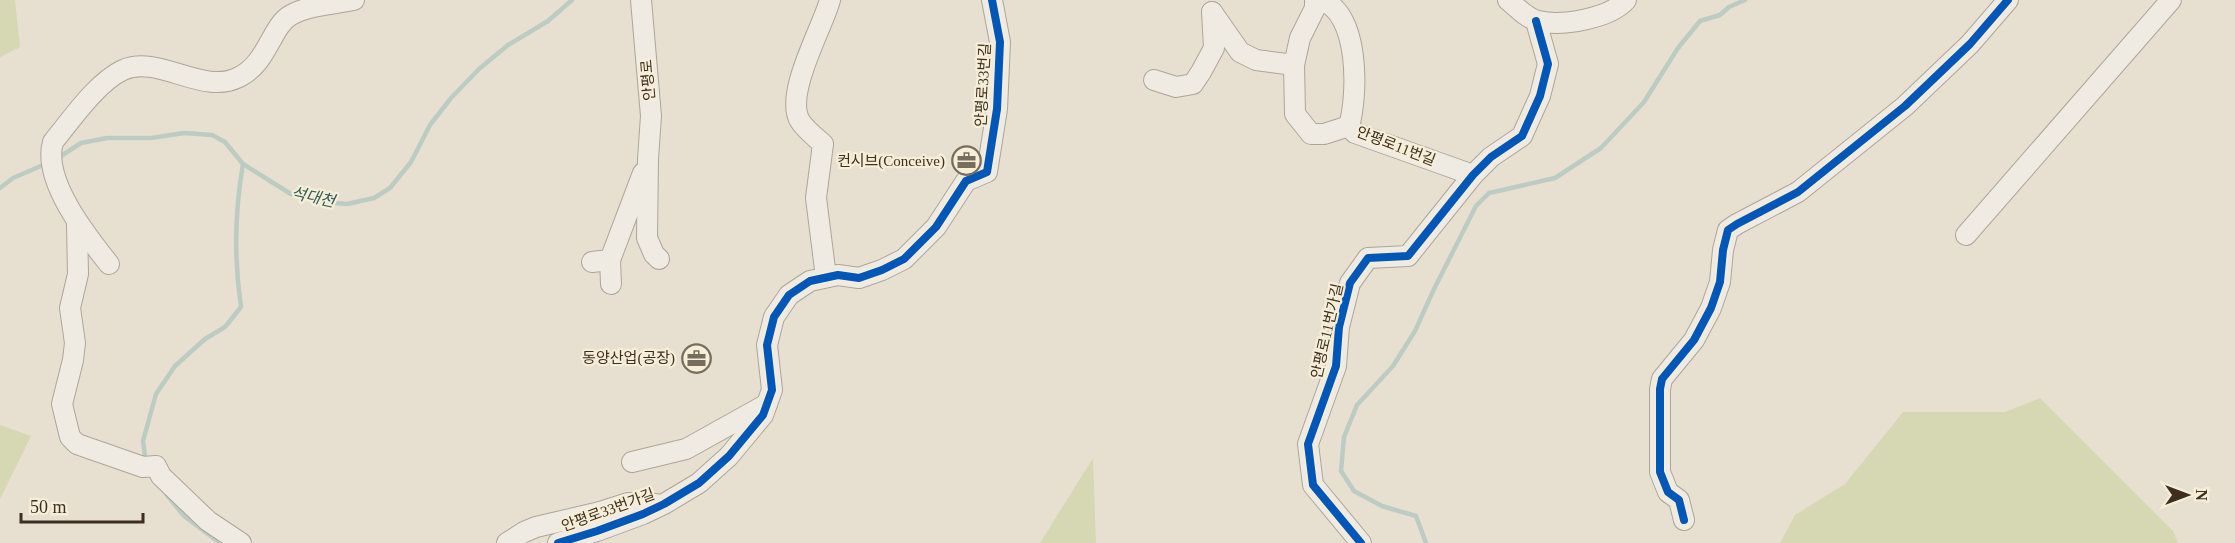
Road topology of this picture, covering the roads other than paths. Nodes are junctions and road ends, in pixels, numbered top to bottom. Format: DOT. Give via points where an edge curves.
graph roads {
  1 [pos="354,0"];
  2 [pos="641,0"];
  3 [pos="830,0"];
  4 [pos="992,0"];
  5 [pos="1315,0"];
  6 [pos="1320,0"];
  7 [pos="1508,0"];
  8 [pos="1626,0"];
  9 [pos="2008,0"];
  10 [pos="2171,0"];
  11 [pos="1212,6"];
  12 [pos="1536,21"];
  13 [pos="1294,65"];
  14 [pos="1154,80"];
  15 [pos="1349,126"];
  16 [pos="648,159"];
  17 [pos="987,172"];
  18 [pos="1473,175"];
  19 [pos="77,224"];
  20 [pos="1966,235"];
  21 [pos="659,259"];
  22 [pos="109,264"];
  23 [pos="826,278"];
  24 [pos="611,284"];
  25 [pos="767,404"];
  26 [pos="632,462"];
  27 [pos="664,504"];
  28 [pos="1684,520"];
  29 [pos="242,543"];
  30 [pos="507,543"];
  31 [pos="558,543"];
  32 [pos="1361,543"];
  1 -- 19 [label="street" via="291,15 282,22 254,66 228,82 213,83 152,68 126,69 116,74 52,142 50,160"];
  2 -- 16 [label="street, 안평로" via="651,116"];
  3 -- 23 [label="street" via="796,98 800,122 823,144 816,198"];
  4 -- 17 [label="street, 안평로33번길" via="1000,42 997,109"];
  5 -- 13 [label="street"];
  6 -- 15 [label="street, 안평로11번길" via="1328,2 1341,16 1352,44 1353,113"];
  7 -- 12 [label="street"];
  8 -- 12 [label="street" via="1619,8 1564,25"];
  9 -- 28 [label="street" via="1970,44 1905,106 1798,192 1728,230 1720,282 1711,308 1694,340 1662,379 1660,388 1660,472 1668,492 1679,500"];
  10 -- 20 [label="street"];
  11 -- 13 [label="street" via="1240,52 1256,60"];
  11 -- 14 [label="street" via="1214,48 1192,84 1176,87"];
  12 -- 18 [label="street, 안평로11번가길" via="1548,64 1540,96 1522,136"];
  13 -- 15 [label="street" via="1295,114 1311,134"];
  15 -- 18 [label="street, 안평로11번길" via="1355,133"];
  16 -- 21 [label="street" via="647,238"];
  16 -- 24 [label="street" via="601,261"];
  17 -- 23 [label="street, 안평로33번가길" via="966,181 936,227 904,259 859,278"];
  18 -- 32 [label="street, 안평로11번가길" via="1408,256 1368,258 1350,283 1339,327 1336,366 1308,444 1313,486"];
  19 -- 22 [label="street"];
  19 -- 29 [label="street" via="78,274 70,308 75,343 62,404 70,437 77,444 156,466 161,476 208,521"];
  23 -- 25 [label="street, 안평로33번가길" via="810,281 789,295 774,317 767,345 772,390"];
  25 -- 26 [label="street" via="686,449"];
  25 -- 27 [label="street, 안평로33번가길" via="763,415 729,456 699,483"];
  27 -- 30 [label="street" via="628,503 536,527"];
  27 -- 31 [label="street, 안평로33번가길"];
}
